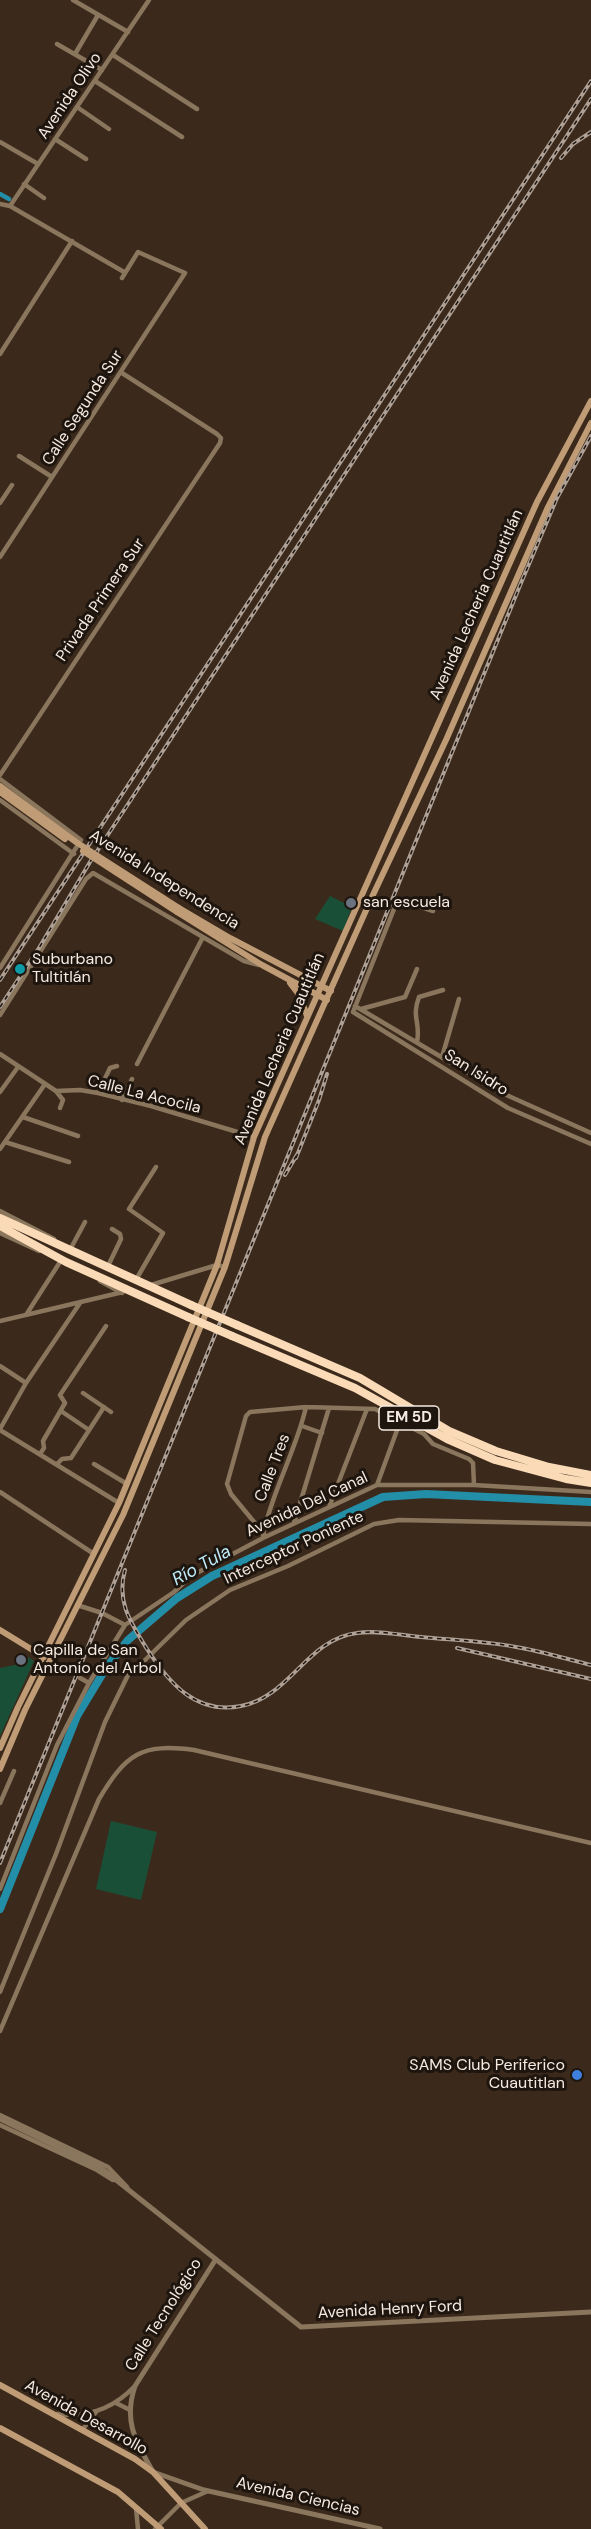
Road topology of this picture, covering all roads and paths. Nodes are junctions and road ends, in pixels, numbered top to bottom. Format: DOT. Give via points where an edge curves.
graph roads {
  1 [pos="73,0"];
  2 [pos="149,0"];
  3 [pos="98,15"];
  4 [pos="128,32"];
  5 [pos="57,44"];
  6 [pos="75,54"];
  7 [pos="113,55"];
  8 [pos="102,70"];
  9 [pos="94,81"];
  10 [pos="77,107"];
  11 [pos="197,110"];
  12 [pos="109,129"];
  13 [pos="182,137"];
  14 [pos="55,139"];
  15 [pos="0,142"];
  16 [pos="86,159"];
  17 [pos="38,164"];
  18 [pos="24,184"];
  19 [pos="44,198"];
  20 [pos="0,204"];
  21 [pos="10,206"];
  22 [pos="72,241"];
  23 [pos="124,272"];
  24 [pos="122,278"];
  25 [pos="0,354"];
  26 [pos="122,373"];
  27 [pos="591,401"];
  28 [pos="591,423"];
  29 [pos="19,456"];
  30 [pos="52,477"];
  31 [pos="12,485"];
  32 [pos="0,503"];
  33 [pos="0,541"];
  34 [pos="7,546"];
  35 [pos="0,557"];
  36 [pos="0,777"];
  37 [pos="0,786"];
  38 [pos="0,792"];
  39 [pos="0,800"];
  40 [pos="74,854"];
  41 [pos="178,910"];
  42 [pos="433,911"];
  43 [pos="203,937"];
  44 [pos="262,965"];
  45 [pos="0,969"];
  46 [pos="417,969"];
  47 [pos="285,978"];
  48 [pos="321,987"];
  49 [pos="443,990"];
  50 [pos="331,992"];
  51 [pos="317,995"];
  52 [pos="459,999"];
  53 [pos="327,1000"];
  54 [pos="355,1006"];
  55 [pos="361,1009"];
  56 [pos="0,1015"];
  57 [pos="307,1017"];
  58 [pos="417,1042"];
  59 [pos="0,1054"];
  60 [pos="442,1057"];
  61 [pos="137,1064"];
  62 [pos="117,1066"];
  63 [pos="18,1067"];
  64 [pos="132,1079"];
  65 [pos="45,1084"];
  66 [pos="1,1088"];
  67 [pos="56,1091"];
  68 [pos="98,1093"];
  69 [pos="122,1100"];
  70 [pos="60,1108"];
  71 [pos="23,1117"];
  72 [pos="591,1133"];
  73 [pos="78,1136"];
  74 [pos="254,1137"];
  75 [pos="5,1142"];
  76 [pos="591,1144"];
  77 [pos="0,1149"];
  78 [pos="69,1162"];
  79 [pos="156,1167"];
  80 [pos="0,1211"];
  81 [pos="0,1218"];
  82 [pos="85,1222"];
  83 [pos="0,1226"];
  84 [pos="112,1229"];
  85 [pos="0,1233"];
  86 [pos="71,1248"];
  87 [pos="60,1262"];
  88 [pos="217,1265"];
  89 [pos="108,1266"];
  90 [pos="225,1267"];
  91 [pos="137,1278"];
  92 [pos="80,1303"];
  93 [pos="26,1315"];
  94 [pos="0,1321"];
  95 [pos="106,1326"];
  96 [pos="0,1366"];
  97 [pos="26,1383"];
  98 [pos="83,1393"];
  99 [pos="104,1407"];
  100 [pos="306,1407"];
  101 [pos="329,1408"];
  102 [pos="367,1409"];
  103 [pos="61,1411"];
  104 [pos="111,1412"];
  105 [pos="400,1422"];
  106 [pos="302,1426"];
  107 [pos="0,1430"];
  108 [pos="89,1430"];
  109 [pos="322,1433"];
  110 [pos="40,1454"];
  111 [pos="57,1464"];
  112 [pos="94,1464"];
  113 [pos="591,1473"];
  114 [pos="591,1483"];
  115 [pos="127,1484"];
  116 [pos="377,1485"];
  117 [pos="474,1485"];
  118 [pos="0,1492"];
  119 [pos="591,1492"];
  120 [pos="119,1503"];
  121 [pos="329,1507"];
  122 [pos="294,1523"];
  123 [pos="591,1524"];
  124 [pos="263,1536"];
  125 [pos="94,1554"];
  126 [pos="77,1605"];
  127 [pos="125,1625"];
  128 [pos="0,1630"];
  129 [pos="42,1657"];
  130 [pos="50,1660"];
  131 [pos="80,1678"];
  132 [pos="89,1683"];
  133 [pos="0,1748"];
  134 [pos="0,1769"];
  135 [pos="14,1771"];
  136 [pos="0,1803"];
  137 [pos="591,1843"];
  138 [pos="0,1889"];
  139 [pos="0,1992"];
  140 [pos="0,2031"];
  141 [pos="0,2117"];
  142 [pos="0,2125"];
  143 [pos="130,2191"];
  144 [pos="216,2259"];
  145 [pos="591,2312"];
  146 [pos="0,2385"];
  147 [pos="135,2386"];
  148 [pos="116,2403"];
  149 [pos="130,2410"];
  150 [pos="96,2412"];
  151 [pos="52,2414"];
  152 [pos="0,2428"];
  153 [pos="83,2429"];
  154 [pos="153,2472"];
  155 [pos="209,2491"];
  156 [pos="181,2503"];
  157 [pos="136,2505"];
  158 [pos="158,2528"];
  159 [pos="138,2529"];
  160 [pos="205,2529"];
  161 [pos="380,2529"];
  1 -- 3 [label="street"];
  2 -- 4 [label="street, Avenida Olivo"];
  3 -- 4 [label="street"];
  3 -- 6 [label="street"];
  4 -- 7 [label="street, Avenida Olivo"];
  5 -- 6 [label="street"];
  6 -- 8 [label="street"];
  7 -- 8 [label="street, Avenida Olivo"];
  7 -- 11 [label="street"];
  8 -- 9 [label="street, Avenida Olivo"];
  9 -- 10 [label="street, Avenida Olivo"];
  9 -- 13 [label="street"];
  10 -- 12 [label="street"];
  10 -- 14 [label="street, Avenida Olivo"];
  14 -- 16 [label="street"];
  14 -- 17 [label="street, Avenida Olivo"];
  15 -- 17 [label="street"];
  17 -- 18 [label="street, Avenida Olivo"];
  18 -- 19 [label="street"];
  18 -- 21 [label="street, Avenida Olivo"];
  20 -- 21 [label="street"];
  21 -- 22 [label="street"];
  22 -- 23 [label="street"];
  22 -- 25 [label="street"];
  23 -- 24 [label="street"];
  23 -- 26 [label="street, Calle Segunda Sur" via="141,252 185,273"];
  26 -- 30 [label="street, Calle Segunda Sur"];
  26 -- 36 [label="street, Privada Primera Sur" via="220,438 220,443"];
  27 -- 48 [label="main road, Avenida Lecheria Cuautitlán" via="537,502"];
  28 -- 50 [label="main road, Avenida Lecheria Cuautitlán" via="548,507"];
  29 -- 30 [label="street"];
  30 -- 34 [label="street, Calle Segunda Sur"];
  31 -- 32 [label="street"];
  33 -- 34 [label="street"];
  34 -- 35 [label="street, Calle Segunda Sur"];
  36 -- 40 [label="street" via="79,837 81,844"];
  37 -- 41 [label="main road, Avenida Independencia, bridge"];
  38 -- 41 [label="main road, Avenida Independencia, bridge" via="74,845"];
  39 -- 40 [label="street"];
  40 -- 45 [label="street"];
  41 -- 44 [label="main road, Avenida Independencia"];
  41 -- 48 [label="main road, Avenida Independencia"];
  42 -- 54 [label="street" via="398,899"];
  43 -- 44 [label="street" via="244,961"];
  43 -- 56 [label="street" via="93,873"];
  43 -- 61 [label="street"];
  44 -- 47 [label="main road, Avenida Independencia"];
  46 -- 55 [label="street" via="405,997"];
  47 -- 51 [label="main road, Avenida Independencia"];
  47 -- 57 [label="main road" via="300,996"];
  48 -- 50 [label="main road"];
  48 -- 51 [label="main road, Avenida Lecheria Cuautitlán"];
  49 -- 58 [label="street" via="419,997 414,1012"];
  50 -- 53 [label="main road, Avenida Lecheria Cuautitlán"];
  51 -- 53 [label="main road"];
  51 -- 57 [label="main road, Avenida Lecheria Cuautitlán"];
  52 -- 60 [label="street"];
  53 -- 90 [label="main road, Avenida Lecheria Cuautitlán" via="265,1137"];
  54 -- 55 [label="street, San Isidro"];
  54 -- 76 [label="street, San Isidro" via="352,1012 508,1108"];
  55 -- 58 [label="street, San Isidro"];
  57 -- 74 [label="main road, Avenida Lecheria Cuautitlán"];
  58 -- 60 [label="street, San Isidro"];
  59 -- 63 [label="street"];
  60 -- 72 [label="street, San Isidro" via="502,1093"];
  62 -- 68 [label="street" via="110,1068"];
  63 -- 65 [label="street"];
  63 -- 66 [label="street"];
  64 -- 69 [label="street"];
  65 -- 67 [label="street"];
  65 -- 71 [label="street"];
  67 -- 68 [label="street, Calle La Acocila"];
  67 -- 70 [label="street" via="63,1100"];
  68 -- 69 [label="street, Calle La Acocila"];
  69 -- 74 [label="street, Calle La Acocila"];
  71 -- 73 [label="street"];
  71 -- 75 [label="street"];
  74 -- 88 [label="main road, Avenida Lecheria Cuautitlán"];
  75 -- 77 [label="street"];
  75 -- 78 [label="street"];
  79 -- 91 [label="street" via="129,1209 163,1233"];
  80 -- 86 [label="street"];
  81 -- 113 [label="highway, EM 5D, bridge" via="360,1378 449,1431 533,1463"];
  82 -- 86 [label="street"];
  83 -- 114 [label="highway, EM 5D, bridge" via="66,1262 355,1388 495,1460"];
  84 -- 89 [label="street" via="121,1239"];
  85 -- 87 [label="street"];
  86 -- 89 [label="street"];
  87 -- 92 [label="street" via="124,1292"];
  87 -- 93 [label="street"];
  88 -- 90 [label="street"];
  88 -- 91 [label="street" via="151,1285"];
  88 -- 115 [label="main road, Avenida Lecheria Cuautitlán"];
  89 -- 91 [label="street"];
  90 -- 126 [label="main road, Avenida Lecheria Cuautitlán" via="123,1515"];
  92 -- 93 [label="street"];
  92 -- 97 [label="street"];
  93 -- 94 [label="street"];
  95 -- 103 [label="street" via="60,1395 65,1401"];
  96 -- 97 [label="street"];
  97 -- 107 [label="street"];
  98 -- 99 [label="street"];
  99 -- 104 [label="street"];
  99 -- 108 [label="street"];
  100 -- 101 [label="street"];
  100 -- 106 [label="street, Calle Tres"];
  100 -- 124 [label="street" via="250,1412 246,1416 227,1484"];
  101 -- 102 [label="street"];
  101 -- 109 [label="street"];
  102 -- 105 [label="street"];
  102 -- 121 [label="street"];
  103 -- 108 [label="street"];
  103 -- 110 [label="street" via="43,1441"];
  105 -- 116 [label="street"];
  105 -- 117 [label="street" via="424,1434 433,1444 471,1461"];
  106 -- 109 [label="street"];
  106 -- 124 [label="street, Calle Tres"];
  107 -- 110 [label="street"];
  108 -- 111 [label="street" via="71,1458"];
  109 -- 122 [label="street"];
  110 -- 111 [label="street"];
  111 -- 120 [label="street"];
  112 -- 115 [label="street"];
  115 -- 120 [label="main road, Avenida Lecheria Cuautitlán"];
  116 -- 117 [label="street, Avenida Del Canal"];
  116 -- 121 [label="street, Avenida Del Canal"];
  117 -- 119 [label="street, Avenida Del Canal"];
  118 -- 125 [label="street"];
  120 -- 125 [label="main road, Avenida Lecheria Cuautitlán"];
  121 -- 122 [label="street, Avenida Del Canal"];
  122 -- 124 [label="street, Avenida Del Canal"];
  123 -- 139 [label="street, Interceptor Poniente" via="386,1521 230,1590 186,1620 130,1671 101,1731"];
  124 -- 127 [label="street, Avenida Del Canal" via="198,1572"];
  125 -- 129 [label="main road, Avenida Lecheria Cuautitlán"];
  126 -- 127 [label="street"];
  126 -- 130 [label="main road, Avenida Lecheria Cuautitlán"];
  127 -- 132 [label="street, Avenida Del Canal"];
  128 -- 129 [label="main road"];
  129 -- 130 [label="main road"];
  129 -- 133 [label="main road, Avenida Lecheria Cuautitlán"];
  130 -- 134 [label="main road, Avenida Lecheria Cuautitlán"];
  131 -- 132 [label="street"];
  132 -- 138 [label="street, Avenida Del Canal" via="57,1745"];
  135 -- 136 [label="street"];
  137 -- 140 [label="street" via="194,1750 146,1750 116,1773 99,1798"];
  141 -- 143 [label="street, Avenida Henry Ford" via="101,2168"];
  142 -- 143 [label="street, Avenida Henry Ford" via="97,2170"];
  143 -- 144 [label="street, Avenida Henry Ford"];
  144 -- 145 [label="street, Avenida Henry Ford" via="301,2327"];
  144 -- 147 [label="street, Calle Tecnológico"];
  146 -- 151 [label="main road, Avenida Desarrollo"];
  147 -- 148 [label="street, Calle Tecnológico"];
  147 -- 149 [label="street, Calle Tecnológico"];
  148 -- 149 [label="street"];
  148 -- 150 [label="street, Calle Tecnológico"];
  149 -- 154 [label="street, Calle Tecnológico" via="132,2434"];
  150 -- 151 [label="street, Calle Tecnológico" via="81,2416"];
  150 -- 153 [label="street, Calle Tecnológico"];
  151 -- 153 [label="main road, Avenida Desarrollo"];
  152 -- 157 [label="main road"];
  153 -- 154 [label="main road, Avenida Desarrollo"];
  154 -- 155 [label="street, Avenida Ciencias"];
  154 -- 156 [label="main road, Avenida Desarrollo"];
  155 -- 156 [label="street"];
  155 -- 161 [label="street, Avenida Ciencias"];
  156 -- 158 [label="street"];
  156 -- 160 [label="main road, Avenida Desarrollo"];
  157 -- 158 [label="main road"];
  157 -- 159 [label="street"];
}
